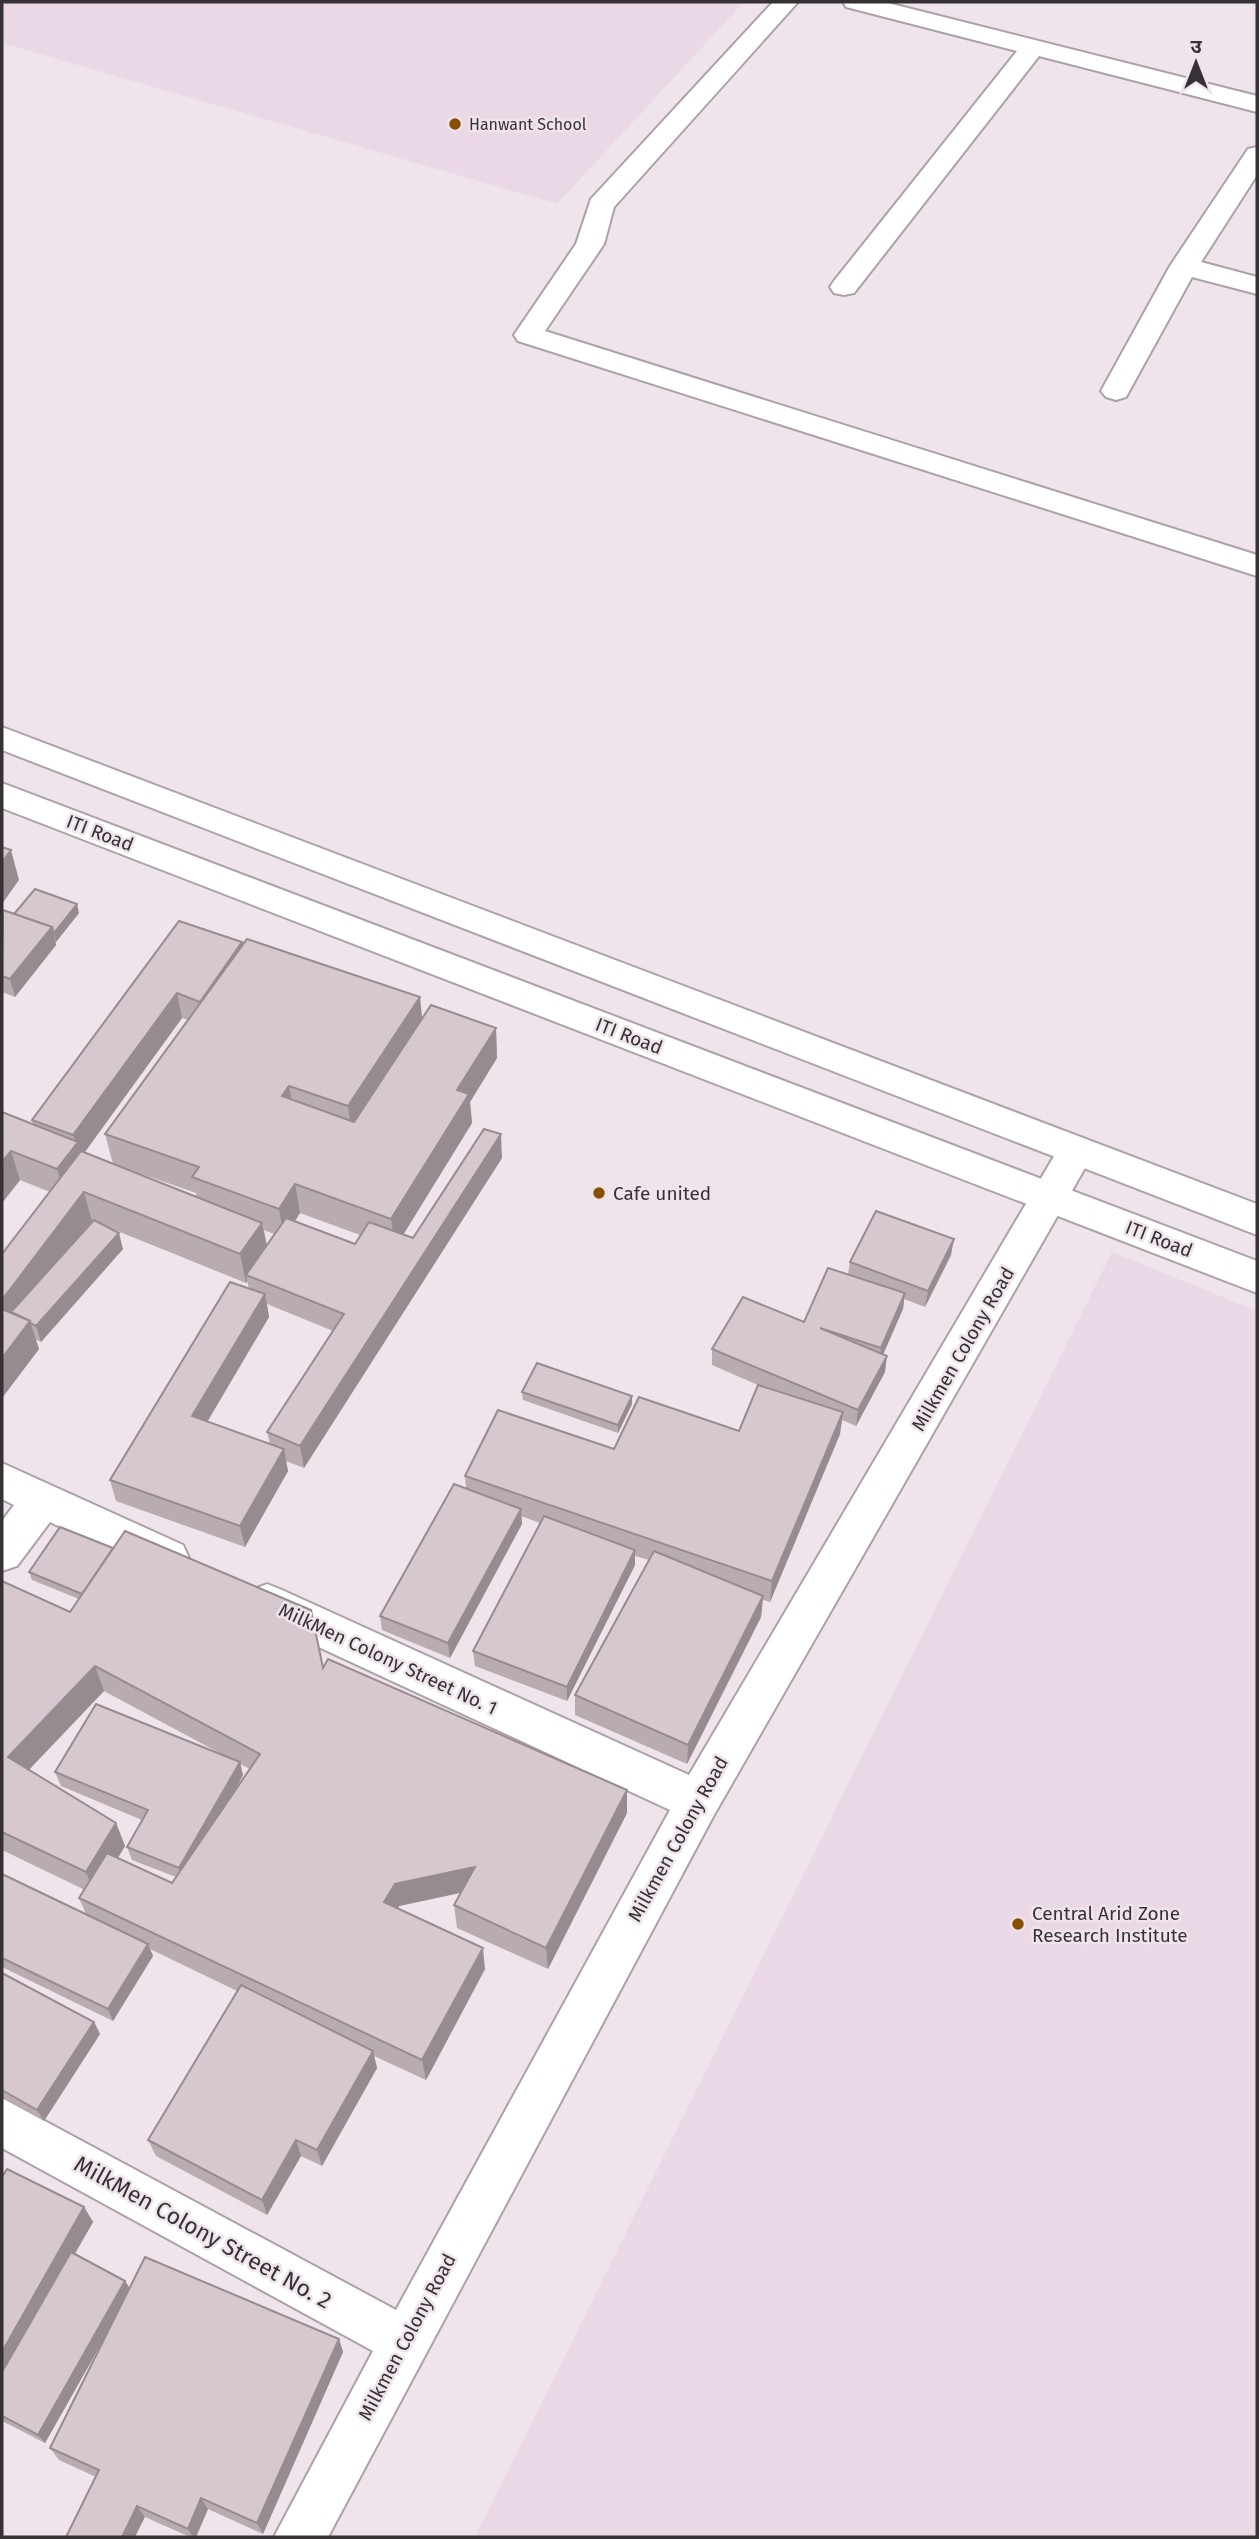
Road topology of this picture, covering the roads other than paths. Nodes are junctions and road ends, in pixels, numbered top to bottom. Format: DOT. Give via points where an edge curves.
graph roads {
  1 [pos="786,2"];
  2 [pos="856,2"];
  3 [pos="1034,46"];
  4 [pos="1257,104"];
  5 [pos="1257,155"];
  6 [pos="1184,266"];
  7 [pos="1257,286"];
  8 [pos="844,287"];
  9 [pos="1116,391"];
  10 [pos="1257,566"];
  11 [pos="2,738"];
  12 [pos="2,795"];
  13 [pos="1076,1151"];
  14 [pos="1051,1198"];
  15 [pos="1257,1220"];
  16 [pos="1257,1277"];
  17 [pos="2,1480"];
  18 [pos="42,1500"];
  19 [pos="2,1553"];
  20 [pos="698,1801"];
  21 [pos="2,2122"];
  22 [pos="404,2341"];
  23 [pos="300,2537"];
  1 -- 10 [label="street" via="601,205 590,244 528,335"];
  2 -- 3 [label="street"];
  3 -- 4 [label="street"];
  3 -- 8 [label="street"];
  5 -- 6 [label="street"];
  6 -- 7 [label="street"];
  6 -- 9 [label="street"];
  11 -- 13 [label="street"];
  12 -- 14 [label="street, ITI Road"];
  13 -- 14 [label="street, Milkmen Colony Road"];
  13 -- 15 [label="street"];
  14 -- 16 [label="street, ITI Road"];
  14 -- 20 [label="street, Milkmen Colony Road"];
  17 -- 18 [label="street, MilkMen Colony Street No. 1"];
  18 -- 19 [label="street"];
  18 -- 20 [label="street, MilkMen Colony Street No. 1"];
  20 -- 22 [label="street, Milkmen Colony Road"];
  21 -- 22 [label="street, MilkMen Colony Street No. 2"];
  22 -- 23 [label="street, Milkmen Colony Road"];
}
